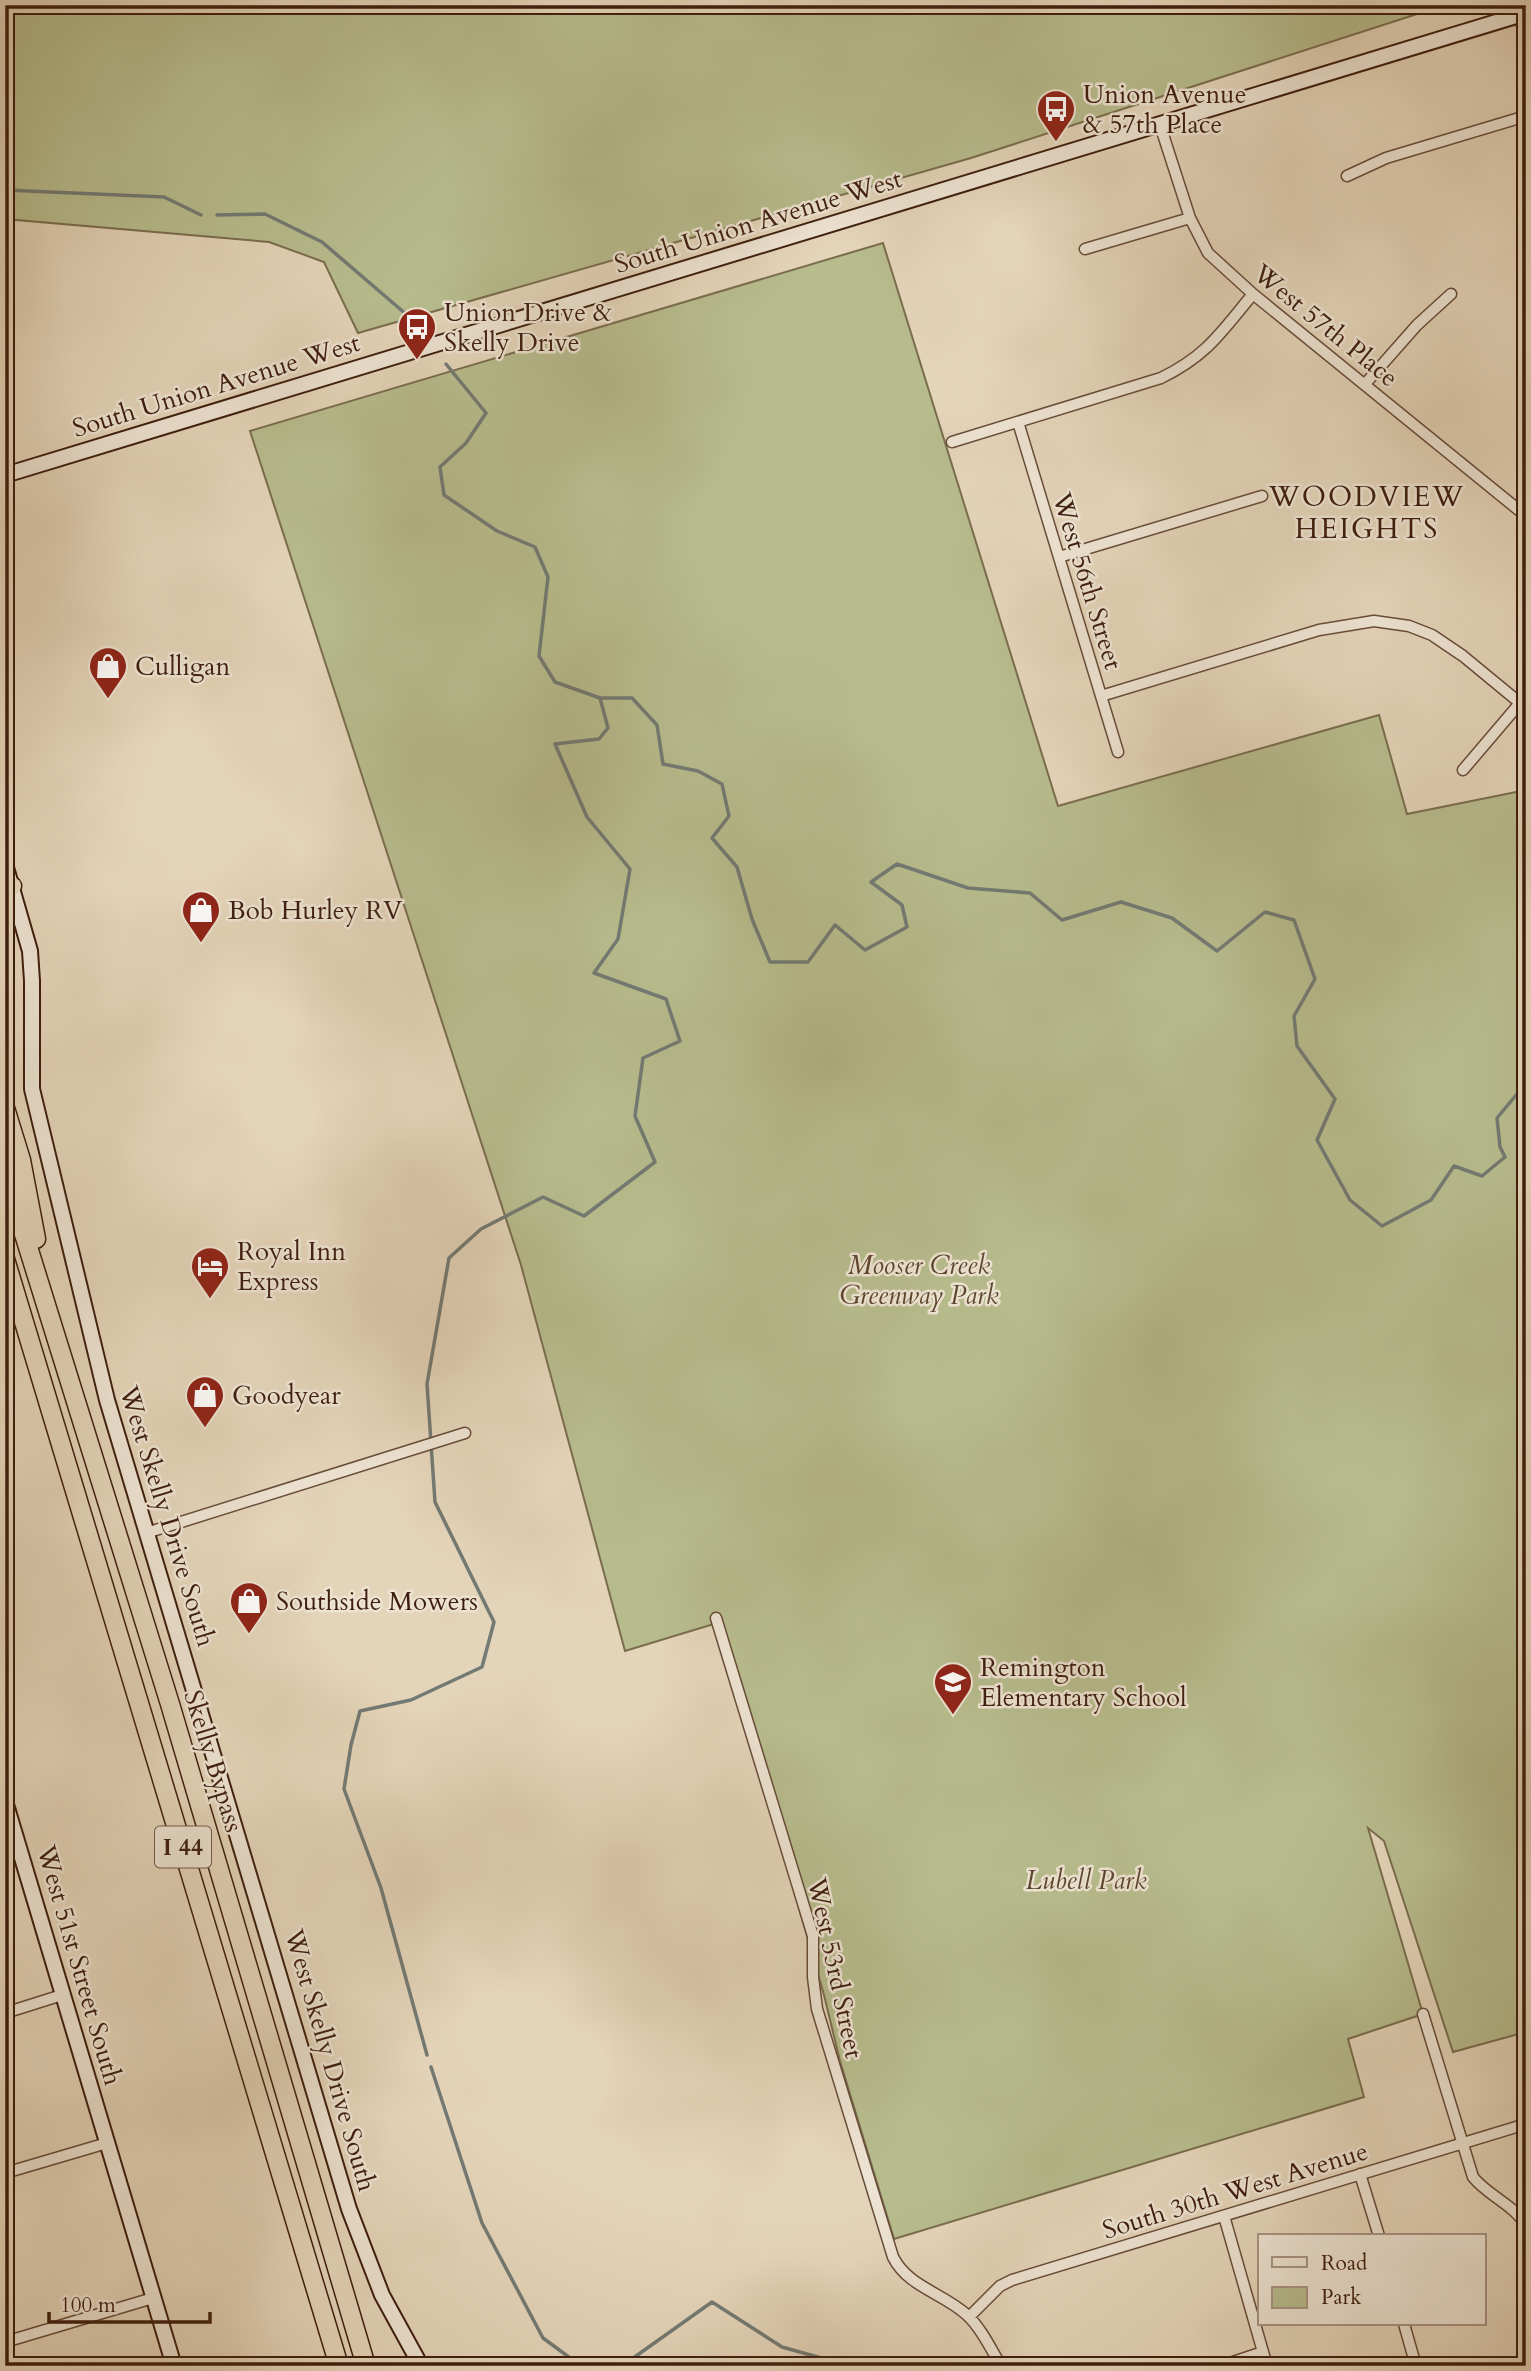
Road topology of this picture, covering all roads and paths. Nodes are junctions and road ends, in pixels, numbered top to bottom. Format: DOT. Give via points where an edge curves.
graph roads {
  1 [pos="1522,15"];
  2 [pos="1526,38"];
  3 [pos="1526,116"];
  4 [pos="1160,125"];
  5 [pos="1347,176"];
  6 [pos="1190,218"];
  7 [pos="1085,249"];
  8 [pos="1254,294"];
  9 [pos="1451,294"];
  10 [pos="1365,384"];
  11 [pos="1018,422"];
  12 [pos="952,442"];
  13 [pos="5,475"];
  14 [pos="1262,496"];
  15 [pos="1526,516"];
  16 [pos="1059,557"];
  17 [pos="1101,696"];
  18 [pos="1523,705"];
  19 [pos="1118,752"];
  20 [pos="1463,770"];
  21 [pos="5,864"];
  22 [pos="9,887"];
  23 [pos="5,1108"];
  24 [pos="5,1173"];
  25 [pos="5,1259"];
  26 [pos="5,1277"];
  27 [pos="52,1322"];
  28 [pos="27,1329"];
  29 [pos="465,1433"];
  30 [pos="146,1533"];
  31 [pos="716,1618"];
  32 [pos="5,1801"];
  33 [pos="10,1831"];
  34 [pos="62,1995"];
  35 [pos="5,2013"];
  36 [pos="1423,2014"];
  37 [pos="1526,2124"];
  38 [pos="107,2143"];
  39 [pos="1462,2143"];
  40 [pos="5,2173"];
  41 [pos="1360,2174"];
  42 [pos="1224,2216"];
  43 [pos="1526,2226"];
  44 [pos="1378,2234"];
  45 [pos="153,2298"];
  46 [pos="969,2316"];
  47 [pos="1405,2326"];
  48 [pos="5,2342"];
  49 [pos="1263,2353"];
  50 [pos="174,2366"];
  51 [pos="339,2366"];
  52 [pos="369,2366"];
  53 [pos="421,2366"];
  54 [pos="1001,2366"];
  55 [pos="1221,2366"];
  56 [pos="1268,2366"];
  57 [pos="1416,2366"];
  1 -- 2 [label="street"];
  1 -- 4 [label="street, South Union Avenue West"];
  3 -- 5 [label="street" via="1384,159"];
  4 -- 6 [label="street, West 57th Place"];
  4 -- 13 [label="street, South Union Avenue West"];
  6 -- 7 [label="street"];
  6 -- 8 [label="street, West 57th Place" via="1208,253"];
  8 -- 10 [label="street, West 57th Place"];
  8 -- 11 [label="street" via="1202,354 1181,368"];
  9 -- 10 [label="street"];
  10 -- 15 [label="street, West 57th Place"];
  11 -- 12 [label="street"];
  11 -- 16 [label="street, West 56th Street"];
  14 -- 16 [label="street"];
  16 -- 17 [label="street, West 56th Street"];
  17 -- 18 [label="street" via="1319,630 1374,621 1432,635"];
  17 -- 19 [label="street, West 56th Street"];
  18 -- 20 [label="street"];
  21 -- 22 [label="street, West Skelly Drive South"];
  22 -- 30 [label="street, West Skelly Drive South" via="30,951 32,1089 107,1400"];
  23 -- 27 [label="highway" via="21,1160"];
  24 -- 27 [label="highway, Skelly Bypass / I 44"];
  25 -- 28 [label="highway, Skelly Bypass / I 44"];
  26 -- 28 [label="highway"];
  27 -- 52 [label="highway, Skelly Bypass / I 44"];
  28 -- 51 [label="highway, Skelly Bypass / I 44"];
  29 -- 30 [label="street"];
  30 -- 53 [label="street, West Skelly Drive South" via="349,2209 382,2295"];
  31 -- 46 [label="street, West 53rd Street" via="813,1937 817,2009 893,2258 911,2280"];
  32 -- 33 [label="street, West 51st Street South"];
  33 -- 34 [label="street, West 51st Street South"];
  34 -- 35 [label="street"];
  34 -- 38 [label="street, West 51st Street South"];
  36 -- 39 [label="street"];
  37 -- 39 [label="street, South 30th West Avenue"];
  38 -- 40 [label="street"];
  38 -- 45 [label="street, West 51st Street South"];
  39 -- 41 [label="street, South 30th West Avenue"];
  39 -- 43 [label="street" via="1481,2188"];
  41 -- 42 [label="street, South 30th West Avenue"];
  41 -- 44 [label="street"];
  42 -- 46 [label="street, South 30th West Avenue" via="1012,2280"];
  42 -- 49 [label="street"];
  45 -- 48 [label="street"];
  45 -- 50 [label="street, West 51st Street South"];
  46 -- 54 [label="street, West 53rd Street"];
  47 -- 57 [label="street"];
  49 -- 55 [label="street"];
  49 -- 56 [label="street"];
}
